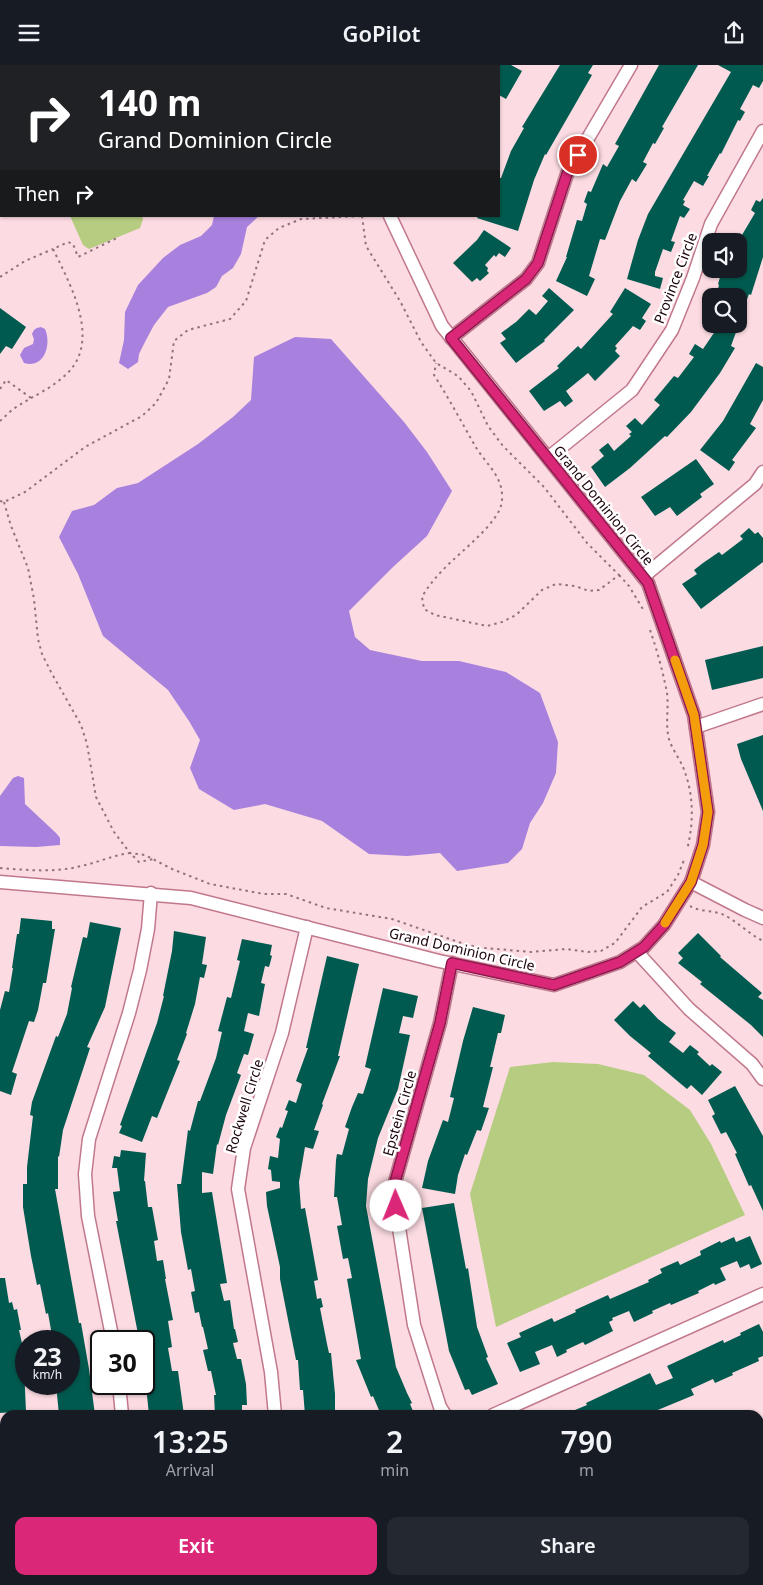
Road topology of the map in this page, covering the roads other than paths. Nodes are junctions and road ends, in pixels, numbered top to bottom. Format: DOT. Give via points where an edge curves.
graph roads {
  1 [pos="631,65"];
  2 [pos="763,131"];
  3 [pos="390,217"];
  4 [pos="451,338"];
  5 [pos="548,458"];
  6 [pos="763,472"];
  7 [pos="643,577"];
  8 [pos="763,704"];
  9 [pos="696,727"];
  10 [pos="0,882"];
  11 [pos="691,882"];
  12 [pos="151,893"];
  13 [pos="763,917"];
  14 [pos="307,927"];
  15 [pos="637,952"];
  16 [pos="452,963"];
  17 [pos="763,1079"];
  18 [pos="763,1294"];
  19 [pos="111,1330"];
  20 [pos="120,1395"];
  21 [pos="122,1410"];
  22 [pos="275,1410"];
  23 [pos="442,1410"];
  24 [pos="504,1410"];
  1 -- 4 [label="street" via="567,174 538,263 526,279"];
  2 -- 5 [label="street, Province Circle" via="711,224 694,278 672,330 632,389"];
  3 -- 4 [label="street, Grand Dominion Circle" via="442,326"];
  4 -- 5 [label="street, Grand Dominion Circle"];
  5 -- 7 [label="street, Grand Dominion Circle"];
  6 -- 7 [label="street" via="755,485"];
  7 -- 9 [label="street, Grand Dominion Circle" via="648,583"];
  8 -- 9 [label="street"];
  9 -- 11 [label="street, Grand Dominion Circle" via="708,812 703,845"];
  10 -- 12 [label="street, Grand Dominion Circle"];
  11 -- 13 [label="street"];
  11 -- 15 [label="street, Grand Dominion Circle" via="664,925"];
  12 -- 14 [label="street, Grand Dominion Circle" via="191,898"];
  12 -- 19 [label="street" via="140,970 89,1139 85,1175 88,1216"];
  14 -- 16 [label="street, Grand Dominion Circle"];
  14 -- 22 [label="street, Rockwell Circle" via="282,1033 244,1148 238,1189 271,1372"];
  15 -- 16 [label="street, Grand Dominion Circle" via="620,962 554,985"];
  15 -- 17 [label="street" via="689,1009 752,1064"];
  16 -- 23 [label="street, Epstein Circle" via="440,1023 393,1189 414,1325"];
  18 -- 24 [label="street"];
  20 -- 21 [label="street"];
}
